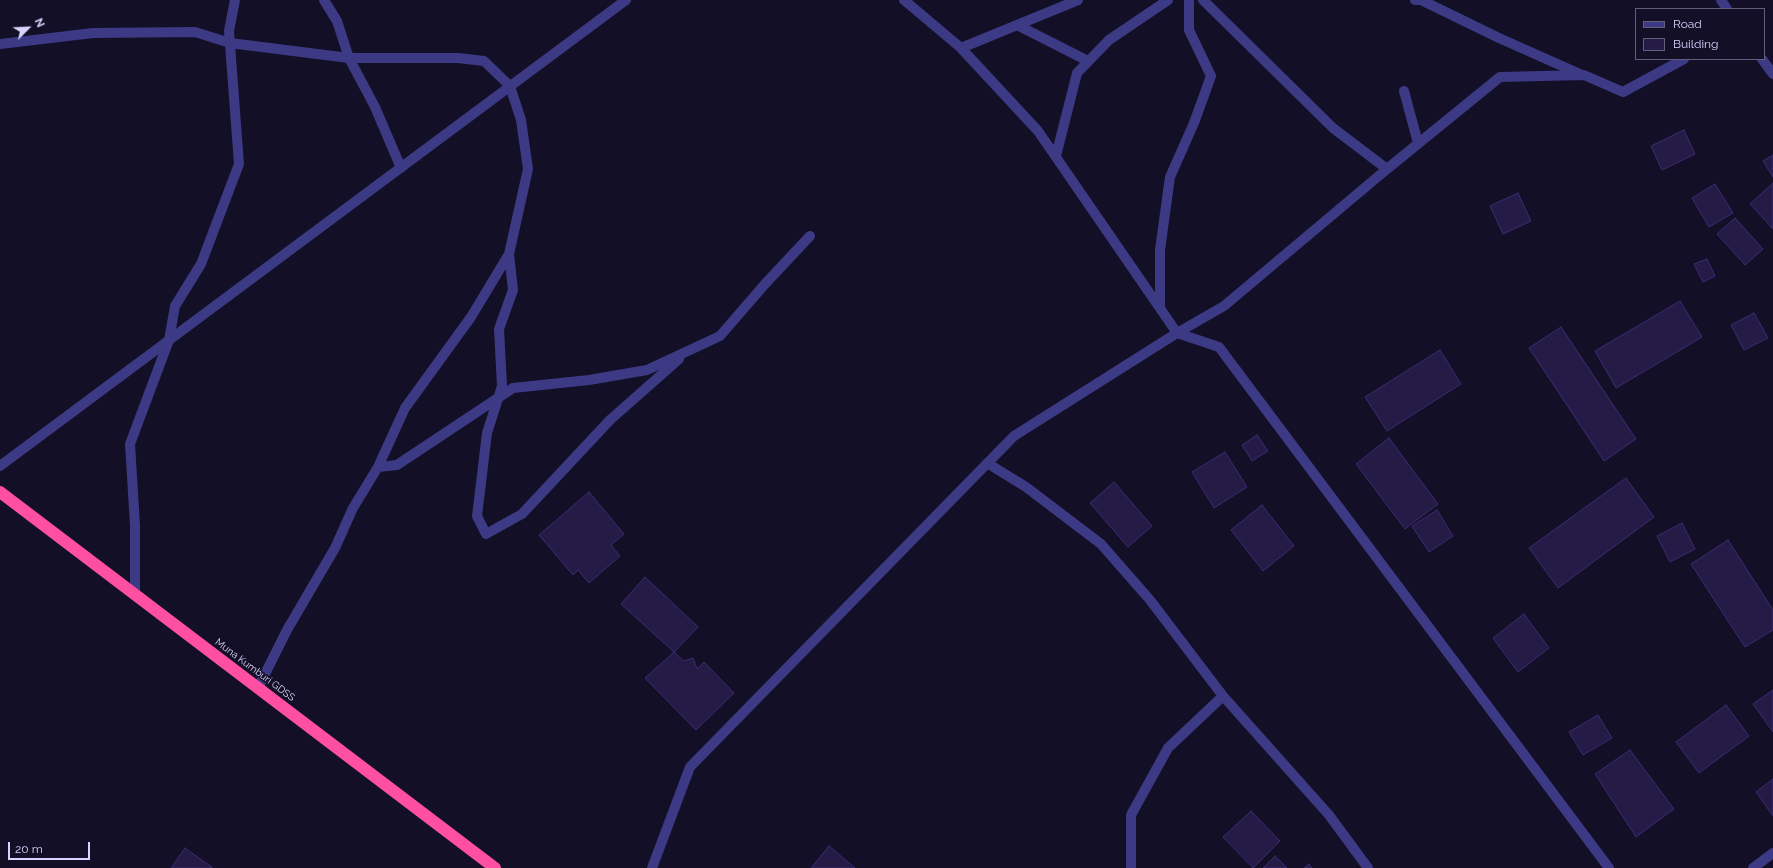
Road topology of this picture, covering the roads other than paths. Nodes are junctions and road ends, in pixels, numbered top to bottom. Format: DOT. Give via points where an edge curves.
graph roads {
  1 [pos="235,0"];
  2 [pos="324,0"];
  3 [pos="626,0"];
  4 [pos="904,0"];
  5 [pos="1078,0"];
  6 [pos="1168,0"];
  7 [pos="1189,0"];
  8 [pos="1203,0"];
  9 [pos="1414,0"];
  10 [pos="1017,25"];
  11 [pos="230,43"];
  12 [pos="0,44"];
  13 [pos="961,48"];
  14 [pos="349,58"];
  15 [pos="1682,60"];
  16 [pos="1763,60"];
  17 [pos="1088,61"];
  18 [pos="1773,74"];
  19 [pos="1584,75"];
  20 [pos="510,86"];
  21 [pos="1404,91"];
  22 [pos="1418,143"];
  23 [pos="1056,156"];
  24 [pos="401,168"];
  25 [pos="1387,169"];
  26 [pos="810,236"];
  27 [pos="509,254"];
  28 [pos="1160,307"];
  29 [pos="1178,333"];
  30 [pos="169,340"];
  31 [pos="687,351"];
  32 [pos="499,397"];
  33 [pos="987,463"];
  34 [pos="0,466"];
  35 [pos="378,467"];
  36 [pos="0,492"];
  37 [pos="135,595"];
  38 [pos="258,688"];
  39 [pos="1223,696"];
  40 [pos="1773,853"];
  41 [pos="495,868"];
  42 [pos="652,868"];
  43 [pos="1131,868"];
  44 [pos="1368,868"];
  45 [pos="1609,868"];
  46 [pos="1753,868"];
  1 -- 11 [label="street" via="229,31"];
  2 -- 14 [label="street" via="337,21"];
  3 -- 20 [label="street"];
  4 -- 13 [label="street"];
  5 -- 10 [label="street"];
  6 -- 17 [label="street" via="1110,40"];
  7 -- 28 [label="street" via="1189,30 1211,76 1170,177 1160,250"];
  8 -- 25 [label="street" via="1333,128"];
  9 -- 19 [label="street" via="1421,0"];
  10 -- 13 [label="street"];
  10 -- 17 [label="street"];
  11 -- 12 [label="street" via="188,32 94,33"];
  11 -- 14 [label="street"];
  11 -- 30 [label="street" via="239,164 201,264 175,306"];
  13 -- 23 [label="street" via="1038,131"];
  14 -- 20 [label="street" via="458,58 484,61"];
  14 -- 24 [label="street" via="375,107"];
  15 -- 19 [label="street" via="1623,92"];
  16 -- 18 [label="street"];
  17 -- 23 [label="street" via="1077,73"];
  19 -- 22 [label="street" via="1500,77"];
  20 -- 24 [label="street"];
  20 -- 27 [label="street" via="520,120 528,169"];
  21 -- 22 [label="street"];
  22 -- 25 [label="street"];
  23 -- 28 [label="street"];
  24 -- 30 [label="street"];
  25 -- 29 [label="street" via="1224,306"];
  26 -- 31 [label="street" via="720,336"];
  27 -- 32 [label="street" via="513,290 499,329 502,386"];
  27 -- 35 [label="street" via="472,317 405,408"];
  28 -- 29 [label="street"];
  29 -- 33 [label="street" via="1014,436"];
  29 -- 45 [label="street" via="1219,348"];
  30 -- 34 [label="street"];
  30 -- 37 [label="street" via="130,444 135,525"];
  31 -- 32 [label="street" via="647,370 589,380 513,388"];
  31 -- 32 [label="street" via="610,420 522,514 486,534 477,516 487,433"];
  32 -- 35 [label="street" via="398,465"];
  33 -- 39 [label="street" via="1026,486 1101,544 1150,600"];
  33 -- 42 [label="street" via="690,767"];
  35 -- 38 [label="street" via="353,508 335,548 287,630"];
  36 -- 37 [label="highway, Muna Kumburi GDSS"];
  37 -- 38 [label="highway, Muna Kumburi GDSS"];
  38 -- 41 [label="highway, Muna Kumburi GDSS"];
  39 -- 43 [label="street" via="1168,748 1131,815"];
  39 -- 44 [label="street" via="1329,815"];
  40 -- 46 [label="street"];
}
